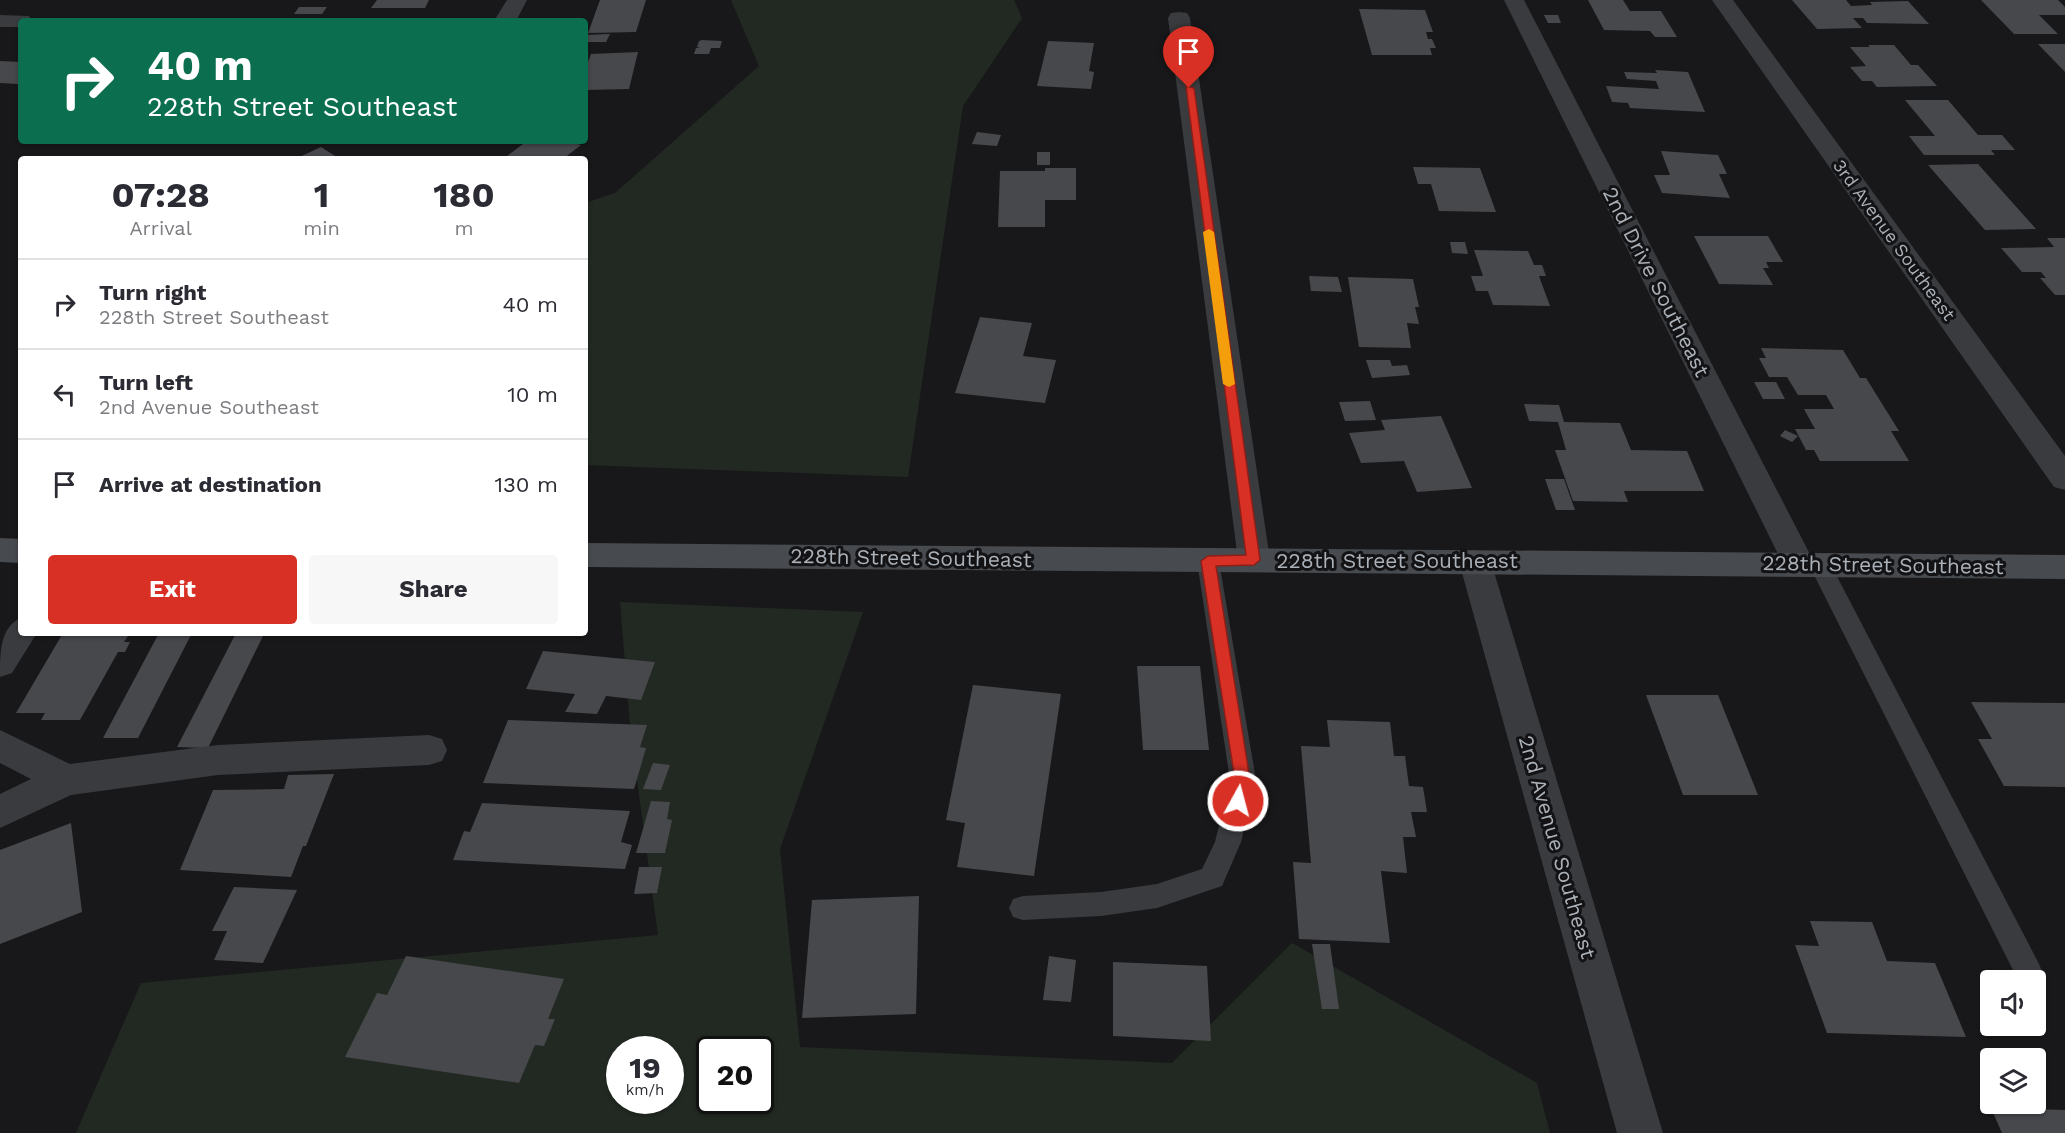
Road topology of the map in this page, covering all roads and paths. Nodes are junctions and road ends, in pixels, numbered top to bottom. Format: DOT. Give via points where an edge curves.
graph roads {
  1 [pos="517,0"];
  2 [pos="1514,0"];
  3 [pos="1722,0"];
  4 [pos="507,18"];
  5 [pos="1179,18"];
  6 [pos="0,21"];
  7 [pos="18,21"];
  8 [pos="2065,479"];
  9 [pos="0,550"];
  10 [pos="18,550"];
  11 [pos="588,555"];
  12 [pos="1254,560"];
  13 [pos="1208,561"];
  14 [pos="1475,562"];
  15 [pos="1809,565"];
  16 [pos="2065,567"];
  17 [pos="18,636"];
  18 [pos="0,663"];
  19 [pos="0,745"];
  20 [pos="429,750"];
  21 [pos="66,780"];
  22 [pos="0,812"];
  23 [pos="1023,908"];
  24 [pos="2028,970"];
  25 [pos="1640,1133"];
  1 -- 4 [label="street"];
  2 -- 15 [label="street, 2nd Drive Southeast"];
  3 -- 8 [label="street, 3rd Avenue Southeast"];
  5 -- 12 [label="street"];
  6 -- 7 [label="street"];
  9 -- 10 [label="main road"];
  11 -- 13 [label="main road, 228th Street Southeast"];
  12 -- 13 [label="main road, 228th Street Southeast"];
  12 -- 14 [label="main road, 228th Street Southeast"];
  13 -- 23 [label="lane" via="1243,780 1228,842 1212,878 1157,896"];
  14 -- 15 [label="main road, 228th Street Southeast"];
  14 -- 25 [label="street, 2nd Avenue Southeast"];
  15 -- 16 [label="main road, 228th Street Southeast"];
  15 -- 24 [label="lane"];
  17 -- 18 [label="street"];
  19 -- 21 [label="street"];
  20 -- 21 [label="street" via="218,760"];
  21 -- 22 [label="street"];
}
